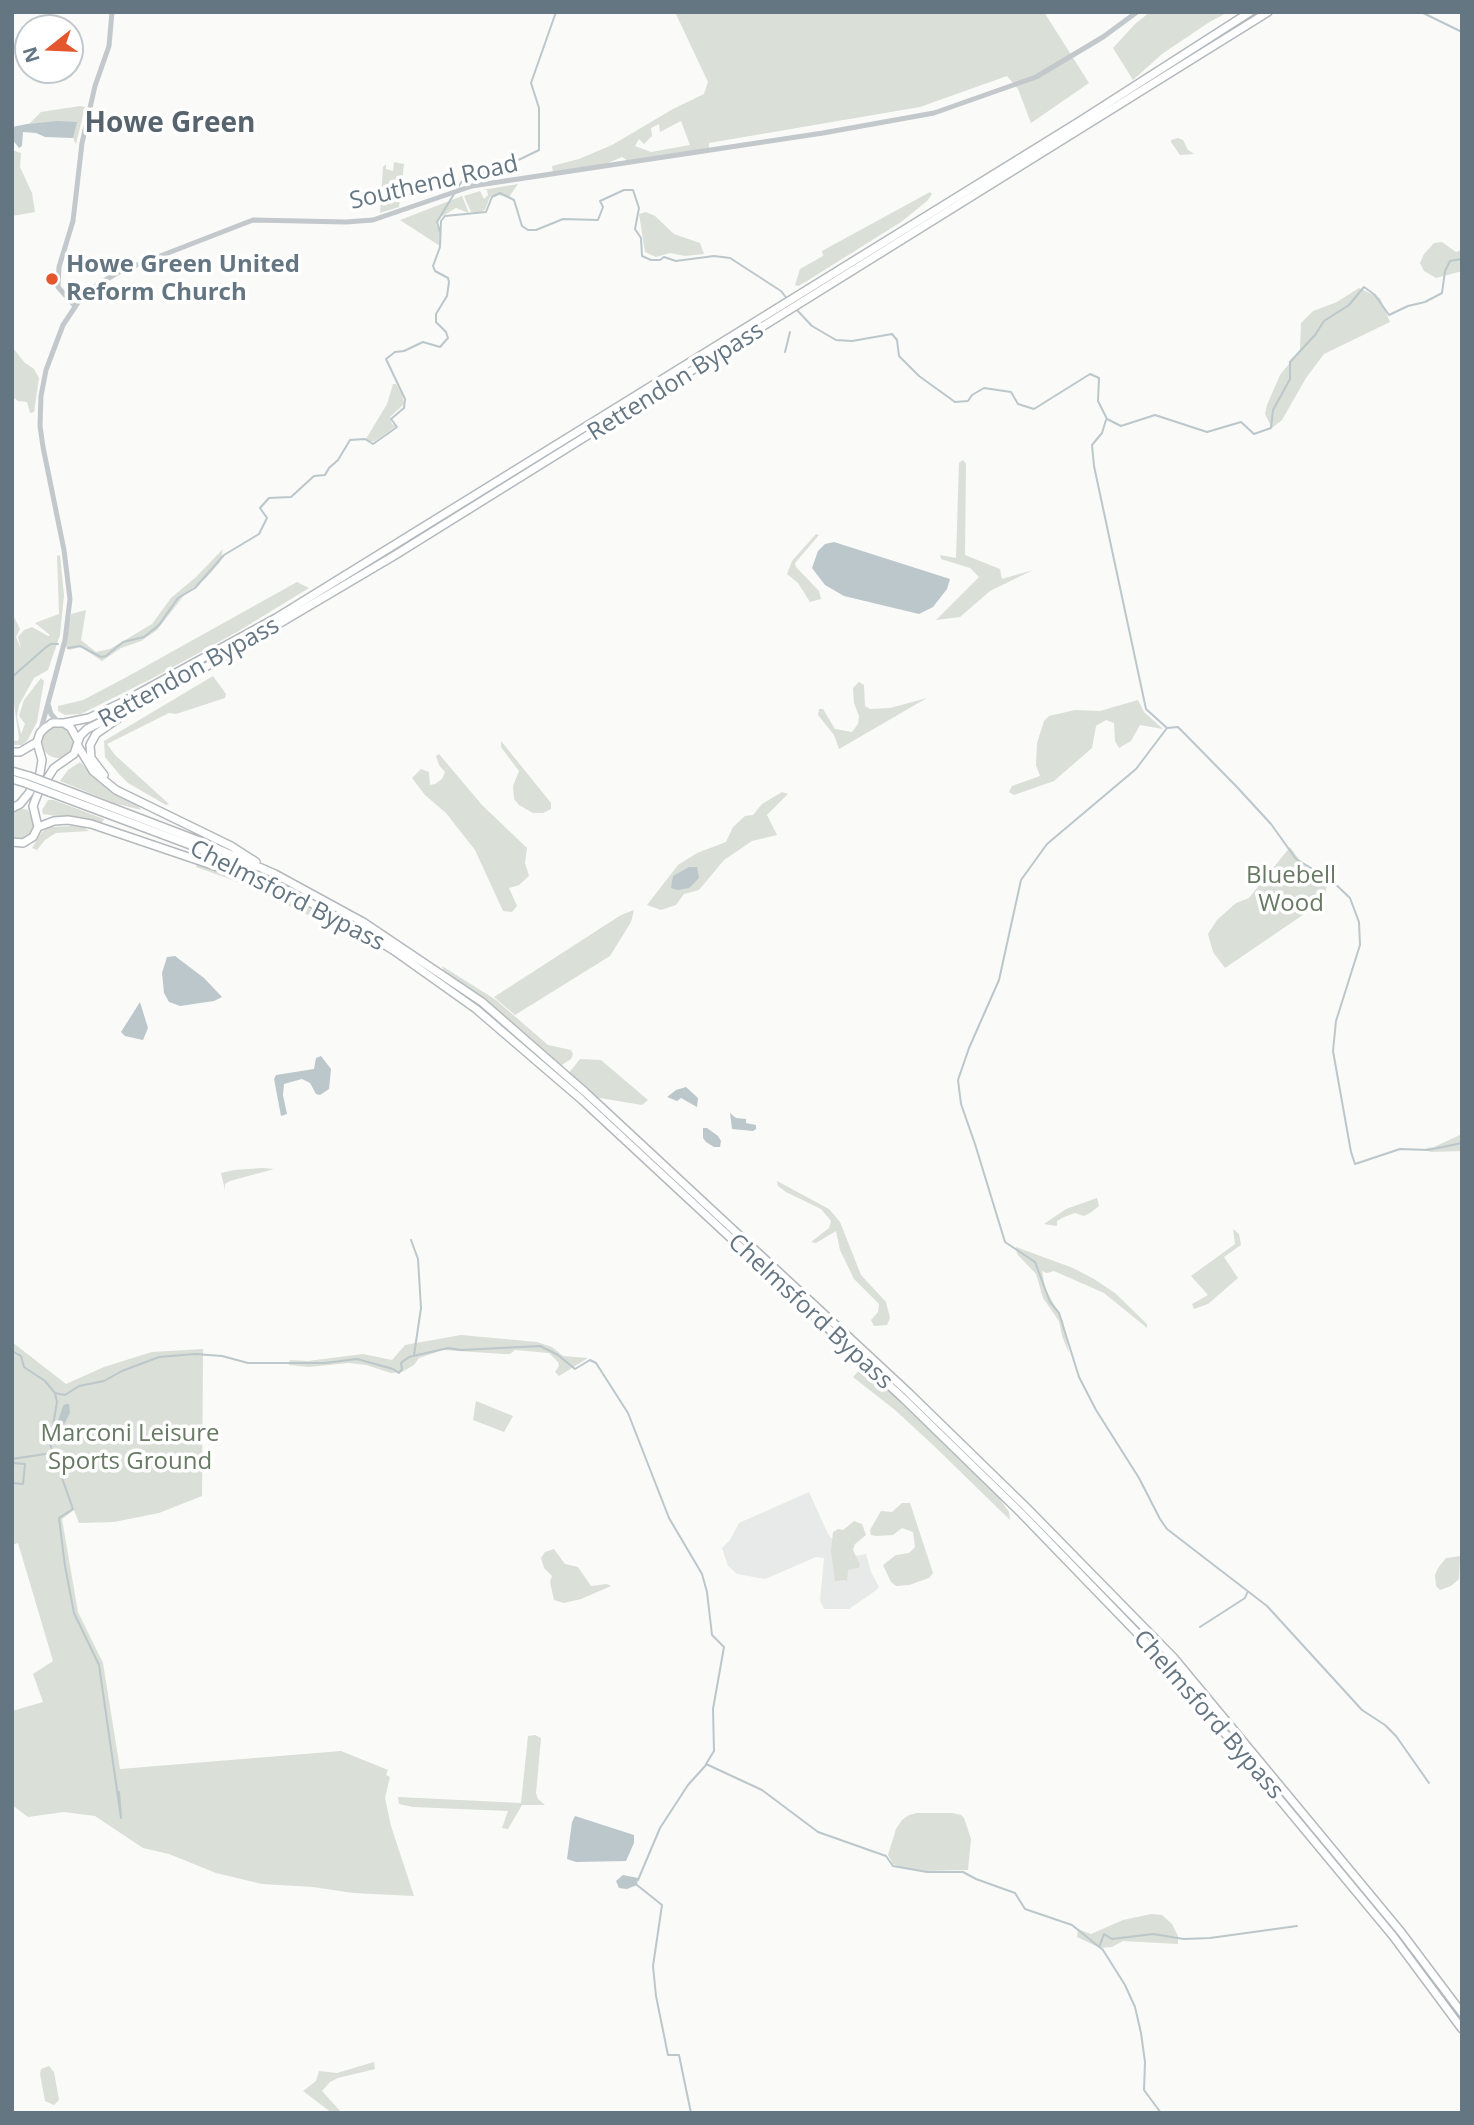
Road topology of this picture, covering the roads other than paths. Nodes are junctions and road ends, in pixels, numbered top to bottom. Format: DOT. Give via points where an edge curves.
graph roads {
  1 [pos="112,12"];
  2 [pos="1137,12"];
  3 [pos="1250,12"];
  4 [pos="1268,12"];
  5 [pos="809,294"];
  6 [pos="75,306"];
  7 [pos="48,704"];
  8 [pos="140,704"];
  9 [pos="61,722"];
  10 [pos="40,733"];
  11 [pos="37,742"];
  12 [pos="78,743"];
  13 [pos="12,752"];
  14 [pos="12,771"];
  15 [pos="12,779"];
  16 [pos="27,780"];
  17 [pos="51,788"];
  18 [pos="144,802"];
  19 [pos="12,808"];
  20 [pos="38,827"];
  21 [pos="12,842"];
  22 [pos="275,874"];
  23 [pos="283,888"];
  24 [pos="1462,2013"];
  25 [pos="1462,2029"];
  1 -- 6 [label="street" via="109,46 82,143 73,221 59,267 58,287"];
  2 -- 6 [label="street, Southend Road" via="1036,77 934,113 472,186 373,220 254,220 119,272"];
  3 -- 5 [label="highway, Rettendon Bypass"];
  4 -- 5 [label="highway, Rettendon Bypass"];
  5 -- 8 [label="highway, Rettendon Bypass" via="779,318 380,564"];
  5 -- 9 [label="highway, Rettendon Bypass" via="774,310 242,639 89,719"];
  6 -- 7 [label="street, Southend Road" via="55,343 41,404 43,447 69,579 65,639"];
  7 -- 9 [label="street" via="51,715"];
  7 -- 10 [label="street"];
  8 -- 12 [label="highway, Rettendon Bypass" via="87,729"];
  8 -- 18 [label="highway" via="96,734 89,752 105,776"];
  9 -- 10 [label="highway, Rettendon Bypass"];
  9 -- 12 [label="highway" via="71,728"];
  10 -- 11 [label="highway"];
  11 -- 13 [label="highway"];
  11 -- 19 [label="highway" via="40,773 29,793"];
  12 -- 18 [label="highway" via="86,762 104,782"];
  12 -- 20 [label="highway, Rettendon Bypass" via="74,754 48,774 38,793 33,806"];
  14 -- 16 [label="highway, Chelmsford Bypass"];
  15 -- 16 [label="highway, Chelmsford Bypass"];
  16 -- 17 [label="highway, Chelmsford Bypass, bridge"];
  17 -- 22 [label="highway, Chelmsford Bypass" via="177,832"];
  17 -- 23 [label="highway, Chelmsford Bypass"];
  18 -- 22 [label="highway"];
  20 -- 21 [label="highway" via="26,842"];
  20 -- 23 [label="highway" via="68,820 91,824"];
  22 -- 24 [label="highway, Chelmsford Bypass" via="363,922 482,1002 909,1393 1174,1658 1401,1932"];
  23 -- 25 [label="highway, Chelmsford Bypass" via="393,950 476,1009 582,1100 924,1418 1169,1666 1384,1925"];
}
